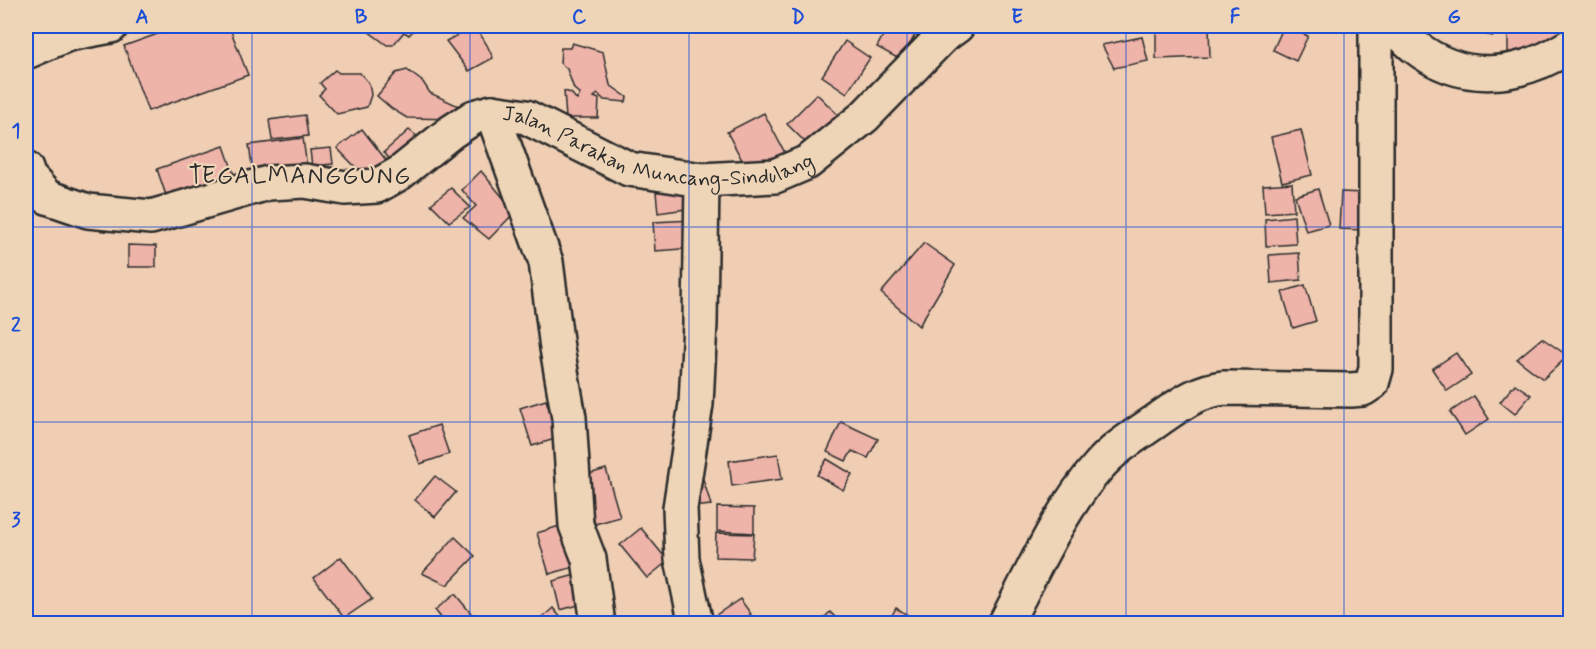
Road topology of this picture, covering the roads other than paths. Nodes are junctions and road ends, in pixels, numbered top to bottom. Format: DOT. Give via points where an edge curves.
graph roads {
  1 [pos="111,26"];
  2 [pos="957,26"];
  3 [pos="1376,26"];
  4 [pos="1394,26"];
  5 [pos="1570,46"];
  6 [pos="26,52"];
  7 [pos="492,112"];
  8 [pos="26,170"];
  9 [pos="702,180"];
  10 [pos="598,624"];
  11 [pos="696,624"];
  12 [pos="1005,624"];
  1 -- 6 [label="street" via="68,34"];
  2 -- 9 [label="street, Jalan Parakan Muncang-Sindulang" via="864,117 808,162 775,176"];
  3 -- 12 [label="street" via="1376,369 1372,382 1363,389 1351,390 1224,388 1207,390 1191,398 1118,447 1099,465 1067,508"];
  4 -- 5 [label="street" via="1440,63 1467,73 1499,73 1536,65"];
  7 -- 8 [label="street, Jalan Parakan Muncang-Sindulang" via="474,117 377,186 345,188 305,181 268,183 151,217 88,211 47,197"];
  7 -- 9 [label="street, Jalan Parakan Muncang-Sindulang" via="526,117 629,169"];
  7 -- 10 [label="street" via="546,262 569,418 576,525 589,559"];
  9 -- 11 [label="street" via="696,404 680,508 682,559"];
}
